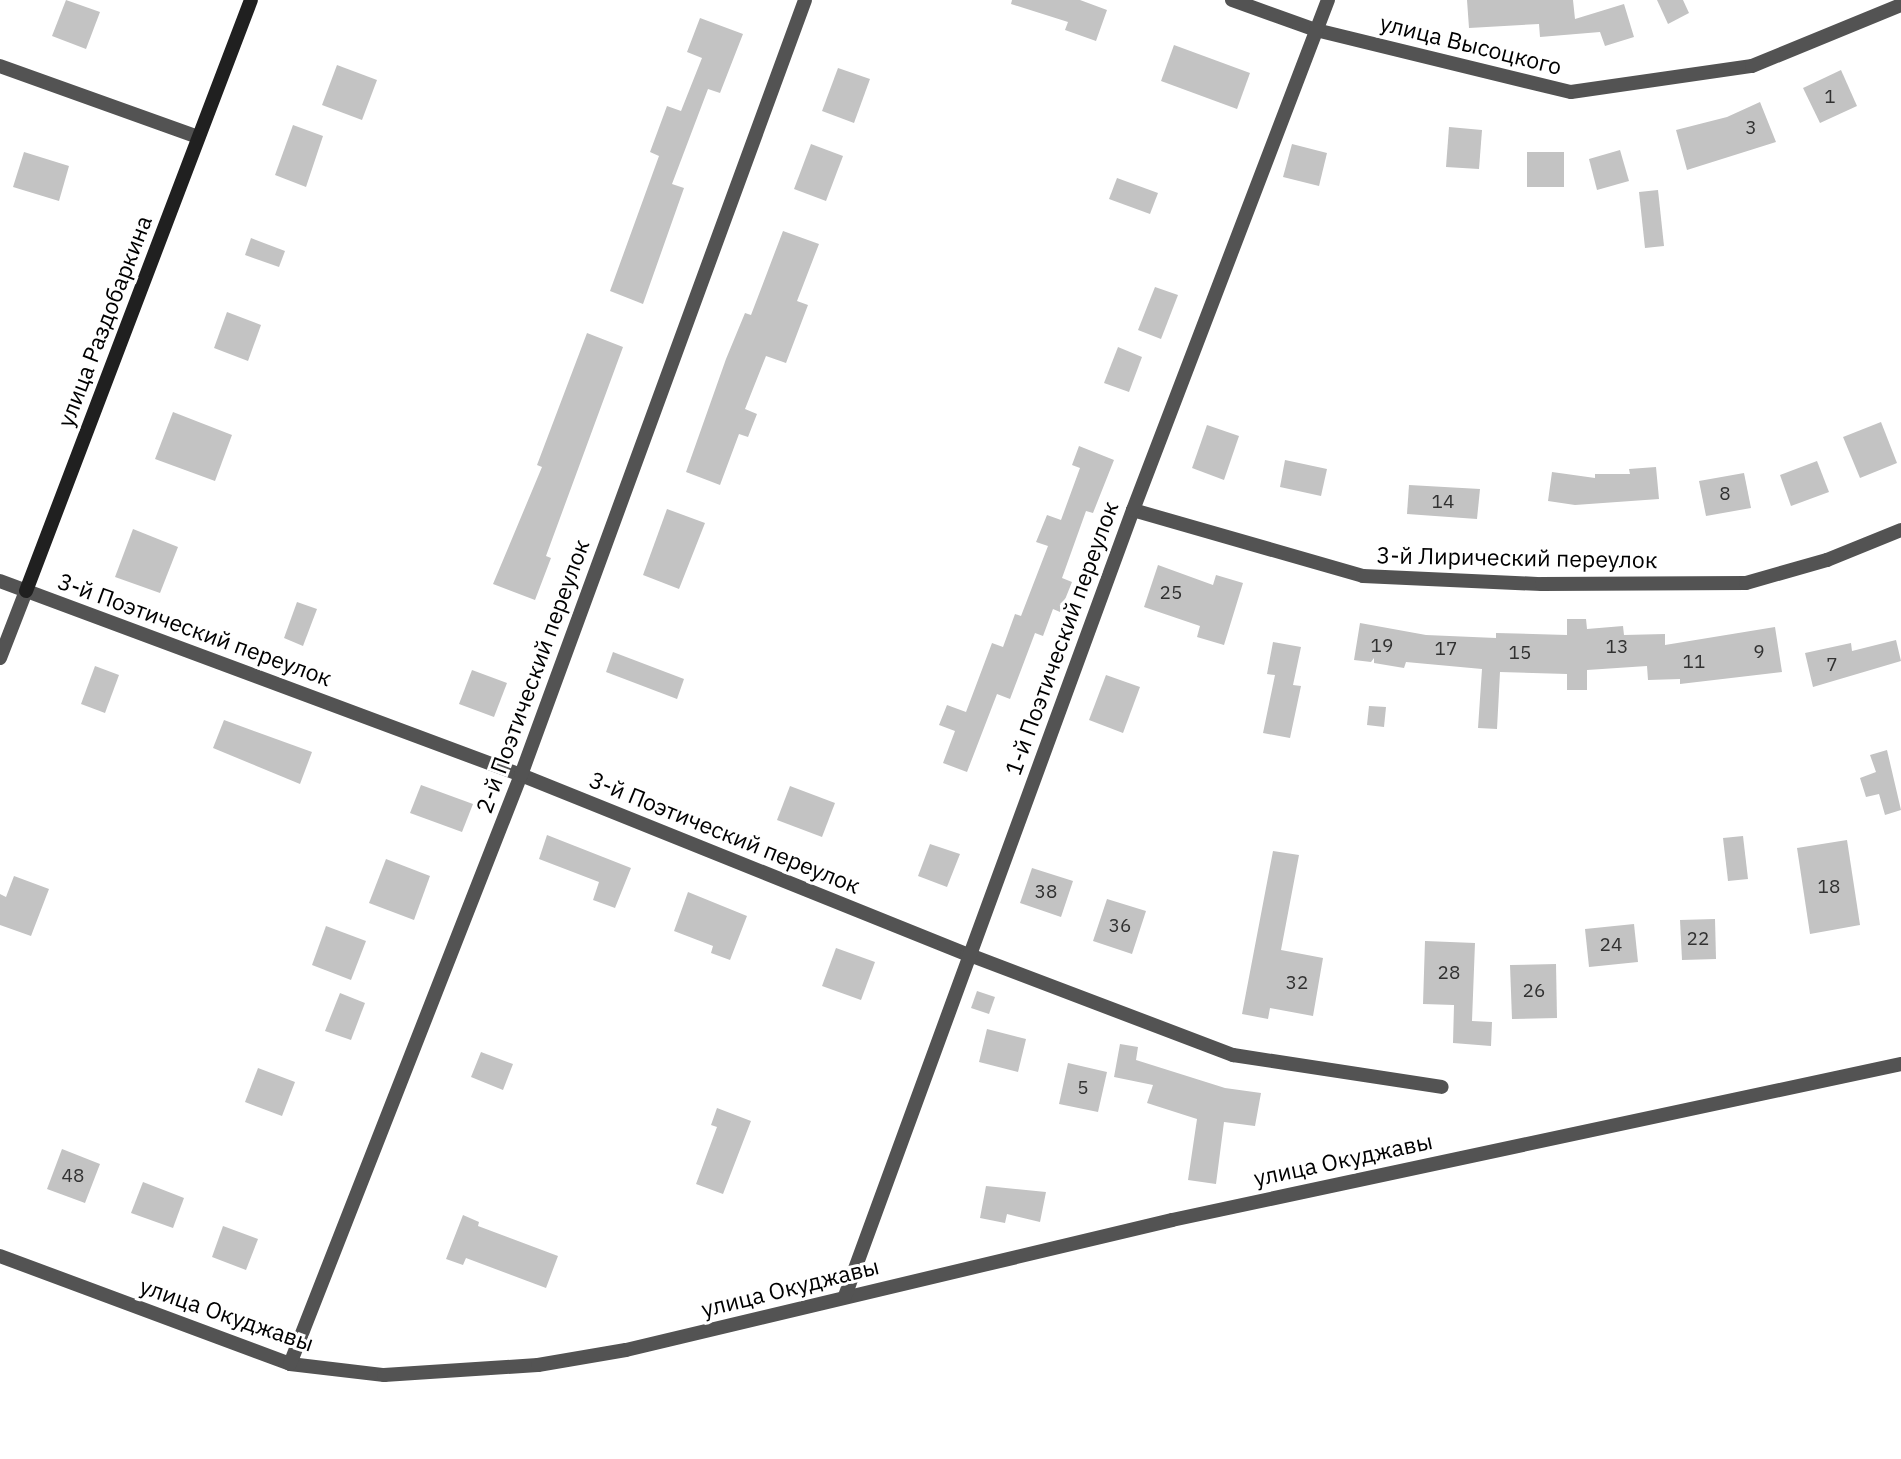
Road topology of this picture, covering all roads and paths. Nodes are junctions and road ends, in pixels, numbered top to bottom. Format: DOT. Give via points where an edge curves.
graph roads {
  1 [pos="251,0"];
  2 [pos="805,0"];
  3 [pos="1232,0"];
  4 [pos="1328,0"];
  5 [pos="1901,5"];
  6 [pos="1316,30"];
  7 [pos="0,66"];
  8 [pos="198,137"];
  9 [pos="1133,510"];
  10 [pos="1901,530"];
  11 [pos="0,581"];
  12 [pos="26,591"];
  13 [pos="0,658"];
  14 [pos="521,775"];
  15 [pos="967,954"];
  16 [pos="1901,1064"];
  17 [pos="1442,1087"];
  18 [pos="0,1256"];
  19 [pos="845,1296"];
  20 [pos="290,1364"];
  1 -- 8 [label="street, улица Раздобаркина"];
  2 -- 14 [label="street, 2-й Поэтический переулок"];
  3 -- 6 [label="street, улица Высоцкого"];
  4 -- 6 [label="street, 1-й Поэтический переулок"];
  5 -- 6 [label="street, улица Высоцкого" via="1752,66 1570,92"];
  6 -- 9 [label="street, 1-й Поэтический переулок"];
  7 -- 8 [label="street"];
  8 -- 12 [label="street, улица Раздобаркина"];
  9 -- 10 [label="street, 3-й Лирический переулок" via="1363,576 1542,584 1746,583 1827,560"];
  9 -- 15 [label="street, 1-й Поэтический переулок"];
  11 -- 12 [label="street, 3-й Поэтический переулок"];
  12 -- 13 [label="street, улица Раздобаркина"];
  12 -- 14 [label="street, 3-й Поэтический переулок"];
  14 -- 15 [label="street, 3-й Поэтический переулок"];
  14 -- 20 [label="street, 2-й Поэтический переулок"];
  15 -- 17 [label="street, 3-й Поэтический переулок" via="1233,1055"];
  15 -- 19 [label="street, 1-й Поэтический переулок"];
  16 -- 19 [label="street, улица Окуджавы" via="1596,1127"];
  18 -- 20 [label="street, улица Окуджавы"];
  19 -- 20 [label="street, улица Окуджавы" via="626,1350 538,1365 384,1375"];
}
